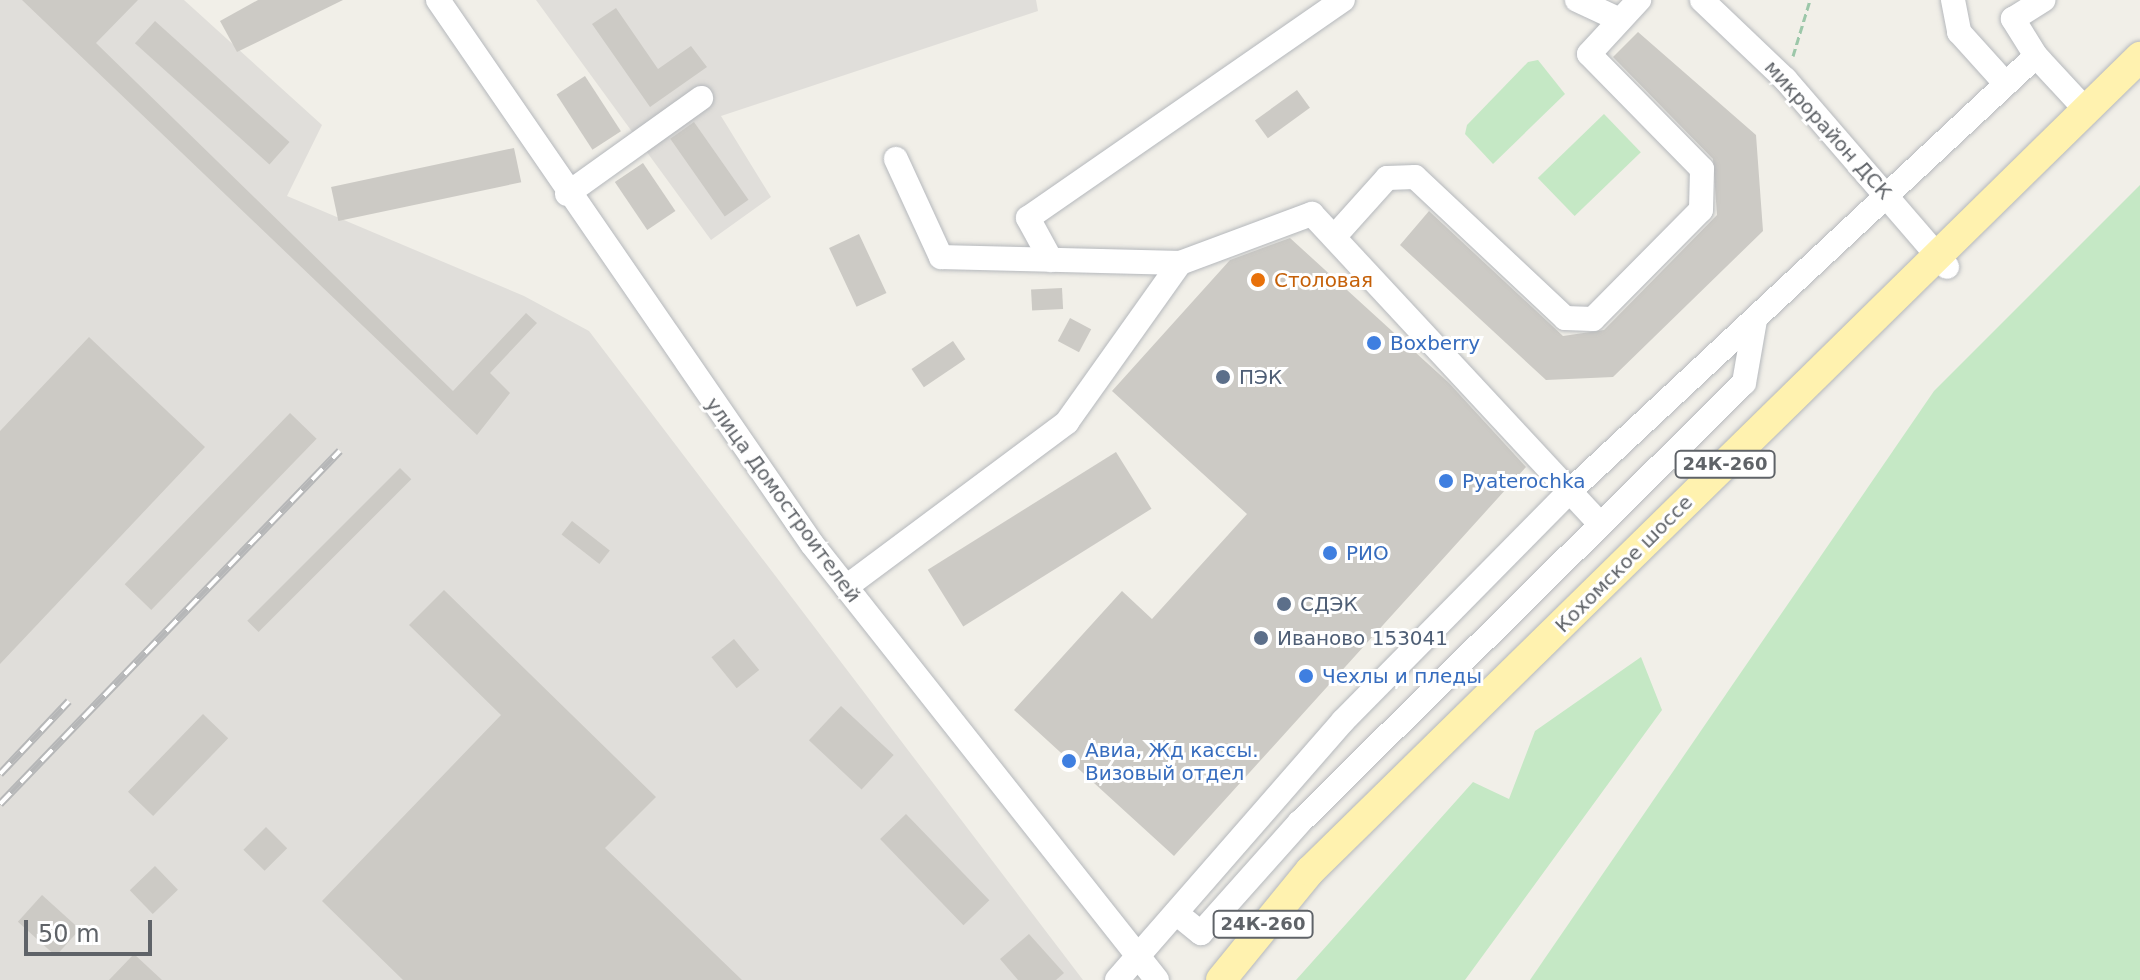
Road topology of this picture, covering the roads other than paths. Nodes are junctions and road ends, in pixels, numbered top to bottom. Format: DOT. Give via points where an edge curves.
graph roads {
  1 [pos="438,0"];
  2 [pos="1343,0"];
  3 [pos="1577,0"];
  4 [pos="1639,0"];
  5 [pos="1702,0"];
  6 [pos="1953,0"];
  7 [pos="2044,0"];
  8 [pos="1620,20"];
  9 [pos="2036,56"];
  10 [pos="2140,57"];
  11 [pos="2140,68"];
  12 [pos="2006,84"];
  13 [pos="701,98"];
  14 [pos="2086,110"];
  15 [pos="896,159"];
  16 [pos="567,194"];
  17 [pos="1888,196"];
  18 [pos="1335,236"];
  19 [pos="1051,260"];
  20 [pos="1942,261"];
  21 [pos="1180,263"];
  22 [pos="1755,320"];
  23 [pos="1568,493"];
  24 [pos="1599,523"];
  25 [pos="846,587"];
  26 [pos="1176,913"];
  27 [pos="1138,957"];
  28 [pos="1117,980"];
  29 [pos="1157,980"];
  30 [pos="1221,980"];
  31 [pos="1237,980"];
  1 -- 16 [label="street, улица Домостроителей"];
  2 -- 19 [label="street" via="1028,218"];
  3 -- 8 [label="street"];
  4 -- 8 [label="street"];
  5 -- 17 [label="street, микрорайон ДСК" via="1785,79"];
  6 -- 12 [label="street" via="1959,32"];
  7 -- 9 [label="street" via="2013,19"];
  8 -- 18 [label="street" via="1589,54 1702,169 1701,210 1593,319 1565,318 1415,177 1387,178"];
  9 -- 12 [label="street"];
  9 -- 14 [label="street"];
  10 -- 14 [label="main road, Кохомское шоссе / 24К-260"];
  11 -- 20 [label="main road, Кохомское шоссе / 24К-260"];
  12 -- 17 [label="street"];
  13 -- 16 [label="street"];
  14 -- 20 [label="main road, Кохомское шоссе / 24К-260"];
  15 -- 19 [label="street" via="941,257"];
  16 -- 25 [label="street, улица Домостроителей"];
  17 -- 20 [label="street, микрорайон ДСК"];
  17 -- 22 [label="street"];
  18 -- 21 [label="street" via="1312,214"];
  18 -- 23 [label="street"];
  19 -- 21 [label="street"];
  20 -- 30 [label="main road, Кохомское шоссе / 24К-260" via="1310,871"];
  20 -- 31 [label="main road, Кохомское шоссе / 24К-260" via="1318,877"];
  21 -- 25 [label="street" via="1067,422"];
  22 -- 23 [label="street"];
  22 -- 24 [label="street" via="1744,383"];
  23 -- 24 [label="street"];
  23 -- 26 [label="street" via="1343,721"];
  24 -- 26 [label="street" via="1300,822 1201,933"];
  25 -- 27 [label="street, улица Домостроителей"];
  26 -- 27 [label="street"];
  27 -- 28 [label="street"];
  27 -- 29 [label="street, улица Домостроителей"];
}
